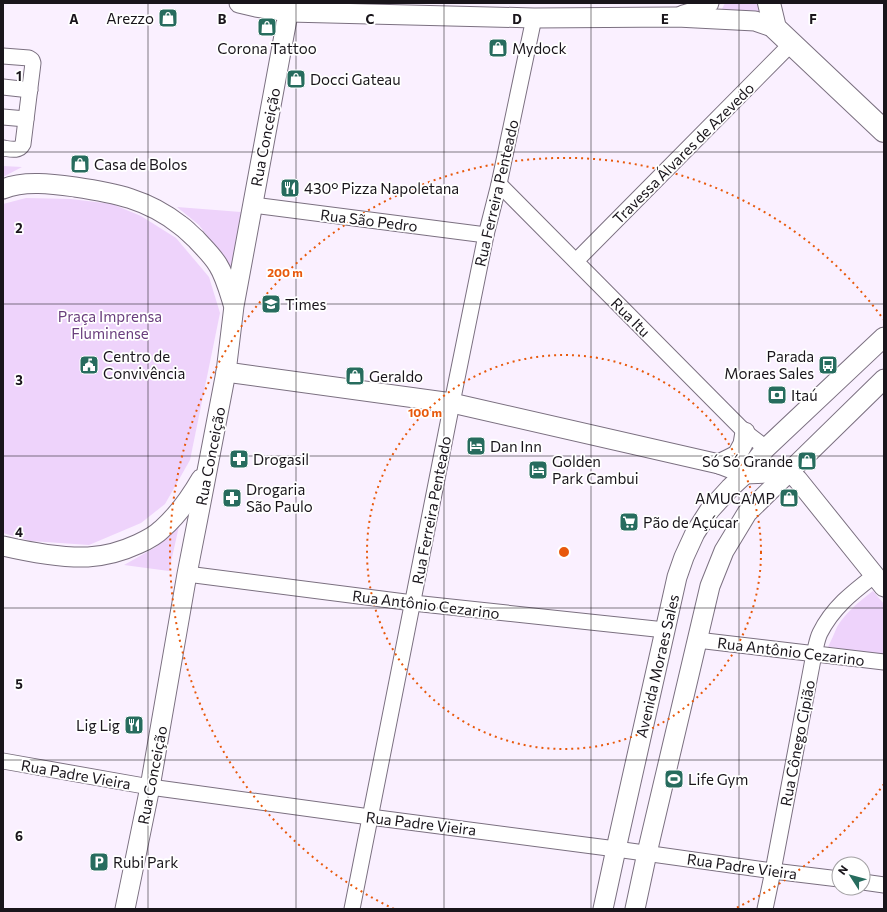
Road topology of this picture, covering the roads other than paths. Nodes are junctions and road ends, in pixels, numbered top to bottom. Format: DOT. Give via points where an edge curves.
graph roads {
  1 [pos="239,3"];
  2 [pos="708,3"];
  3 [pos="769,3"];
  4 [pos="289,8"];
  5 [pos="677,17"];
  6 [pos="534,18"];
  7 [pos="775,28"];
  8 [pos="790,44"];
  9 [pos="3,56"];
  10 [pos="3,87"];
  11 [pos="30,90"];
  12 [pos="3,117"];
  13 [pos="26,119"];
  14 [pos="884,131"];
  15 [pos="3,148"];
  16 [pos="499,184"];
  17 [pos="3,190"];
  18 [pos="253,205"];
  19 [pos="486,235"];
  20 [pos="576,261"];
  21 [pos="234,306"];
  22 [pos="884,337"];
  23 [pos="226,372"];
  24 [pos="884,378"];
  25 [pos="452,403"];
  26 [pos="745,432"];
  27 [pos="766,448"];
  28 [pos="719,464"];
  29 [pos="208,466"];
  30 [pos="790,472"];
  31 [pos="745,474"];
  32 [pos="3,546"];
  33 [pos="187,574"];
  34 [pos="879,581"];
  35 [pos="413,603"];
  36 [pos="665,630"];
  37 [pos="697,640"];
  38 [pos="814,654"];
  39 [pos="884,662"];
  40 [pos="3,762"];
  41 [pos="150,787"];
  42 [pos="370,817"];
  43 [pos="616,849"];
  44 [pos="647,853"];
  45 [pos="773,871"];
  46 [pos="831,878"];
  47 [pos="871,883"];
  48 [pos="884,885"];
  49 [pos="125,909"];
  50 [pos="352,909"];
  51 [pos="603,909"];
  52 [pos="636,909"];
  53 [pos="765,909"];
  1 -- 4 [label="main road" via="256,7"];
  2 -- 5 [label="main road" via="700,10"];
  3 -- 7 [label="highway"];
  4 -- 6 [label="main road"];
  4 -- 18 [label="main road, Rua Conceição"];
  5 -- 6 [label="main road"];
  5 -- 7 [label="main road" via="755,21"];
  6 -- 16 [label="street, Rua Ferreira Penteado"];
  7 -- 8 [label="highway"];
  8 -- 14 [label="highway"];
  8 -- 20 [label="street, Travessa Álvares de Azevedo"];
  9 -- 11 [label="street" via="32,60"];
  10 -- 11 [label="street"];
  11 -- 13 [label="street"];
  12 -- 13 [label="street"];
  13 -- 15 [label="street" via="21,148"];
  16 -- 19 [label="street, Rua Ferreira Penteado"];
  16 -- 20 [label="street, Rua Itu"];
  17 -- 21 [label="main road" via="24,184 70,186 108,192 145,203 181,225 203,247 218,265"];
  18 -- 19 [label="street, Rua São Pedro"];
  18 -- 21 [label="main road, Rua Conceição"];
  19 -- 25 [label="street, Rua Ferreira Penteado"];
  20 -- 26 [label="street, Rua Itu"];
  21 -- 23 [label="main road, Rua Conceição"];
  22 -- 27 [label="main road, Avenida Moraes Sales"];
  23 -- 25 [label="main road"];
  23 -- 29 [label="main road, Rua Conceição"];
  24 -- 30 [label="main road"];
  25 -- 28 [label="main road"];
  25 -- 35 [label="street, Rua Ferreira Penteado"];
  26 -- 27 [label="street, Rua Itu"];
  26 -- 28 [label="main road" via="744,444 737,454"];
  27 -- 31 [label="main road, Avenida Moraes Sales"];
  28 -- 31 [label="main road"];
  29 -- 32 [label="main road" via="190,499 174,517 152,537 133,546 111,554 89,557 61,556"];
  29 -- 33 [label="main road, Rua Conceição"];
  30 -- 31 [label="main road"];
  30 -- 34 [label="main road"];
  30 -- 37 [label="main road" via="747,513 724,551 710,586"];
  31 -- 36 [label="main road, Avenida Moraes Sales" via="709,511 695,533 677,577"];
  33 -- 35 [label="street, Rua Antônio Cezarino"];
  33 -- 41 [label="main road, Rua Conceição"];
  34 -- 38 [label="street, Rua Cônego Cipião" via="843,601 830,616 820,634"];
  35 -- 36 [label="street, Rua Antônio Cezarino"];
  35 -- 42 [label="street, Rua Ferreira Penteado"];
  36 -- 43 [label="main road, Avenida Moraes Sales"];
  37 -- 38 [label="street, Rua Antônio Cezarino"];
  37 -- 44 [label="main road"];
  38 -- 39 [label="street, Rua Antônio Cezarino"];
  38 -- 45 [label="street, Rua Cônego Cipião"];
  40 -- 41 [label="street, Rua Padre Vieira"];
  41 -- 42 [label="street, Rua Padre Vieira"];
  41 -- 49 [label="main road, Rua Conceição"];
  42 -- 43 [label="street, Rua Padre Vieira"];
  42 -- 50 [label="street, Rua Ferreira Penteado"];
  43 -- 44 [label="street, Rua Padre Vieira"];
  43 -- 51 [label="main road, Avenida Moraes Sales"];
  44 -- 45 [label="street, Rua Padre Vieira"];
  44 -- 52 [label="main road"];
  45 -- 46 [label="street, Rua Padre Vieira"];
  45 -- 53 [label="street, Rua Cônego Cipião"];
  47 -- 48 [label="street"];
}
